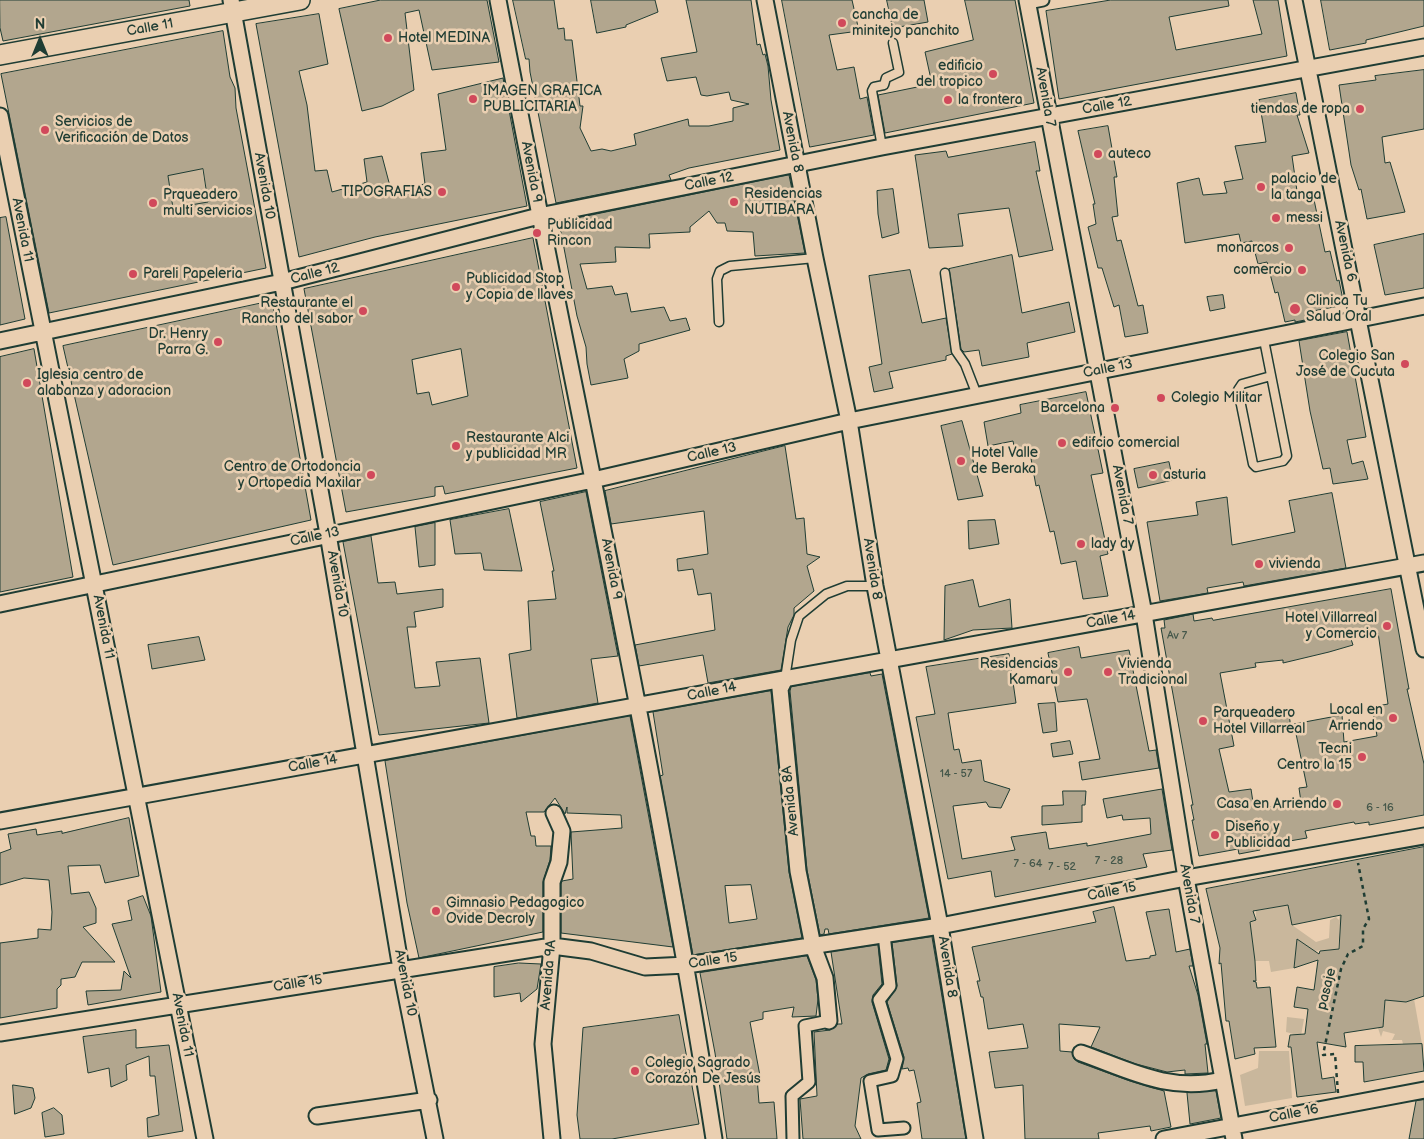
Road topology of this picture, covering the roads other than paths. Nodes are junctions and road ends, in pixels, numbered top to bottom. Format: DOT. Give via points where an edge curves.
graph roads {
  1 [pos="300,0"];
  2 [pos="498,0"];
  3 [pos="765,0"];
  4 [pos="1294,0"];
  5 [pos="1033,1"];
  6 [pos="233,7"];
  7 [pos="893,43"];
  8 [pos="1424,47"];
  9 [pos="0,55"];
  10 [pos="1308,70"];
  11 [pos="0,116"];
  12 [pos="1048,117"];
  13 [pos="882,147"];
  14 [pos="797,164"];
  15 [pos="539,216"];
  16 [pos="815,258"];
  17 [pos="945,273"];
  18 [pos="282,282"];
  19 [pos="1424,306"];
  20 [pos="1359,320"];
  21 [pos="720,322"];
  22 [pos="42,332"];
  23 [pos="1264,340"];
  24 [pos="0,341"];
  25 [pos="1098,371"];
  26 [pos="1271,376"];
  27 [pos="977,395"];
  28 [pos="849,421"];
  29 [pos="593,480"];
  30 [pos="328,534"];
  31 [pos="1424,564"];
  32 [pos="1408,566"];
  33 [pos="94,585"];
  34 [pos="875,586"];
  35 [pos="0,604"];
  36 [pos="1144,614"];
  37 [pos="1424,649"];
  38 [pos="888,660"];
  39 [pos="785,679"];
  40 [pos="638,706"];
  41 [pos="366,755"];
  42 [pos="136,796"];
  43 [pos="554,813"];
  44 [pos="0,821"];
  45 [pos="1424,836"];
  46 [pos="1186,878"];
  47 [pos="940,926"];
  48 [pos="884,935"];
  49 [pos="552,946"];
  50 [pos="813,946"];
  51 [pos="687,965"];
  52 [pos="401,968"];
  53 [pos="177,1003"];
  54 [pos="829,1021"];
  55 [pos="0,1033"];
  56 [pos="1081,1053"];
  57 [pos="1222,1080"];
  58 [pos="1424,1090"];
  59 [pos="429,1100"];
  60 [pos="317,1116"];
  61 [pos="904,1128"];
  62 [pos="1233,1133"];
  63 [pos="205,1139"];
  64 [pos="435,1139"];
  65 [pos="552,1139"];
  66 [pos="714,1139"];
  67 [pos="793,1139"];
  68 [pos="975,1139"];
  69 [pos="1164,1139"];
  1 -- 6 [label="street, Calle 11"];
  2 -- 15 [label="street, Avenida 9"];
  3 -- 14 [label="street, Avenida 8"];
  4 -- 10 [label="street, Avenida 6"];
  5 -- 12 [label="street, Avenida 7"];
  6 -- 9 [label="street, Calle 11"];
  6 -- 18 [label="street, Avenida 10"];
  7 -- 13 [label="lane" via="900,72 886,78 884,85 874,87 872,91"];
  8 -- 10 [label="street, Calle 12"];
  10 -- 12 [label="street, Calle 12"];
  10 -- 20 [label="street, Avenida 6"];
  11 -- 22 [label="street, Avenida 11"];
  12 -- 13 [label="street, Calle 12"];
  12 -- 25 [label="street, Avenida 7"];
  13 -- 14 [label="street, Calle 12"];
  14 -- 15 [label="street, Calle 12"];
  14 -- 16 [label="street, Avenida 8"];
  15 -- 18 [label="street, Calle 12"];
  15 -- 29 [label="street, Avenida 9"];
  16 -- 21 [label="lane" via="730,266 720,271 717,279"];
  16 -- 28 [label="street, Avenida 8"];
  17 -- 27 [label="lane" via="956,351 968,370"];
  18 -- 22 [label="street, Calle 12"];
  18 -- 30 [label="street, Avenida 10"];
  19 -- 20 [label="street, Calle 13"];
  20 -- 23 [label="street, Calle 13"];
  20 -- 32 [label="street, Avenida 6"];
  22 -- 24 [label="street, Calle 12"];
  22 -- 33 [label="street, Avenida 11"];
  23 -- 25 [label="street, Calle 13"];
  23 -- 26 [label="lane"];
  25 -- 27 [label="street, Calle 13"];
  25 -- 36 [label="street, Avenida 7"];
  26 -- 26 [label="lane" via="1287,456 1283,461 1256,467 1252,464 1238,390 1242,384"];
  27 -- 28 [label="street, Calle 13"];
  28 -- 29 [label="street, Calle 13"];
  28 -- 34 [label="street, Avenida 8"];
  29 -- 30 [label="street, Calle 13"];
  29 -- 40 [label="street, Avenida 9"];
  30 -- 33 [label="street, Calle 13"];
  30 -- 41 [label="street, Avenida 10"];
  31 -- 32 [label="street, Calle 14"];
  32 -- 36 [label="street, Calle 14"];
  32 -- 37 [label="street, Avenida 6"];
  33 -- 35 [label="street, Calle 13"];
  33 -- 42 [label="street, Avenida 11"];
  34 -- 38 [label="street, Avenida 8"];
  34 -- 39 [label="lane, Avenida 8A" via="847,586 826,594 799,616"];
  36 -- 38 [label="street, Calle 14"];
  36 -- 46 [label="street, Avenida 7"];
  38 -- 39 [label="street, Calle 14"];
  38 -- 47 [label="street, Avenida 8"];
  39 -- 40 [label="street, Calle 14"];
  39 -- 50 [label="street, Avenida 8A" via="780,689 783,729 798,871"];
  40 -- 41 [label="street, Calle 14"];
  40 -- 51 [label="street, Avenida 9"];
  41 -- 42 [label="street, Calle 14"];
  41 -- 52 [label="street, Avenida 10"];
  42 -- 44 [label="street, Calle 14"];
  42 -- 53 [label="street, Avenida 11"];
  43 -- 49 [label="street, Avenida 9A" via="562,831 559,862 552,882"];
  45 -- 46 [label="street, Calle 15"];
  46 -- 47 [label="street, Calle 15"];
  46 -- 57 [label="street, Avenida 7"];
  47 -- 48 [label="street, Calle 15"];
  47 -- 68 [label="street, Avenida 8"];
  48 -- 50 [label="street, Calle 15"];
  48 -- 61 [label="street" via="890,986 879,1000 897,1059 892,1076 870,1081 878,1130"];
  49 -- 51 [label="street, Calle 15" via="591,951 645,967"];
  49 -- 52 [label="street, Calle 15"];
  49 -- 65 [label="street, Avenida 9A" via="543,1044"];
  50 -- 51 [label="street, Calle 15"];
  50 -- 54 [label="street, Avenida 8A" via="825,978"];
  51 -- 66 [label="street, Avenida 9"];
  52 -- 53 [label="street, Calle 15"];
  52 -- 59 [label="street, Avenida 10"];
  53 -- 55 [label="street, Calle 15"];
  53 -- 63 [label="street, Avenida 11"];
  54 -- 67 [label="street" via="805,1026 809,1082 792,1096"];
  56 -- 57 [label="street" via="1143,1077 1173,1084 1195,1085"];
  57 -- 62 [label="street, Avenida 7"];
  58 -- 62 [label="street, Calle 16" via="1340,1105"];
  59 -- 60 [label="street"];
  59 -- 64 [label="street, Avenida 10"];
  62 -- 69 [label="street, Calle 16"];
}
